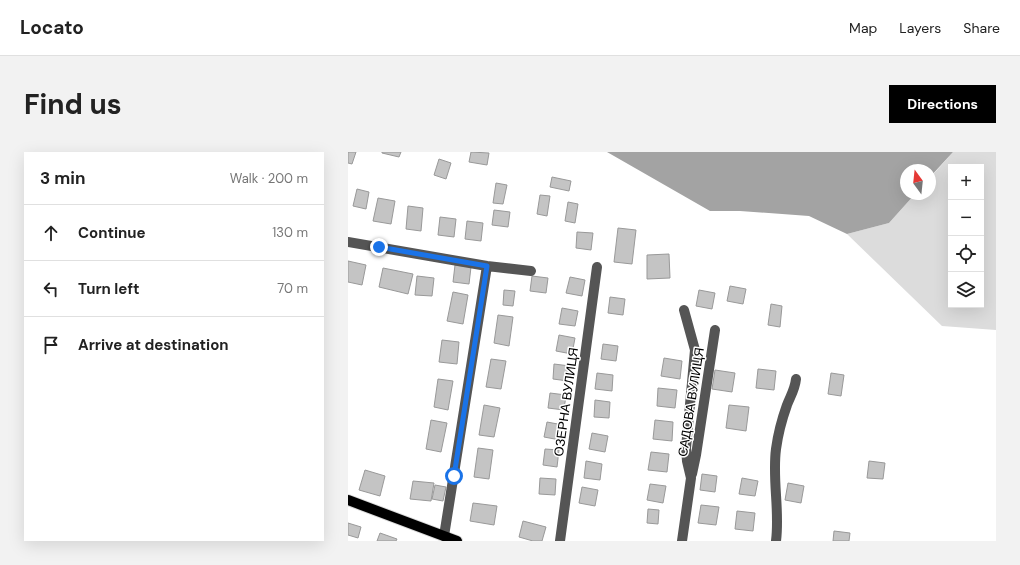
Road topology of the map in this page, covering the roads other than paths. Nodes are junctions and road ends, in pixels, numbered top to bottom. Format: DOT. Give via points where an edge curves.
graph roads {
  1 [pos="348,242"];
  2 [pos="487,266"];
  3 [pos="597,267"];
  4 [pos="531,271"];
  5 [pos="684,310"];
  6 [pos="715,330"];
  7 [pos="796,379"];
  8 [pos="691,478"];
  9 [pos="348,500"];
  10 [pos="444,536"];
  11 [pos="457,541"];
  12 [pos="560,541"];
  13 [pos="682,541"];
  14 [pos="776,541"];
  1 -- 2 [label="street"];
  2 -- 4 [label="street"];
  2 -- 10 [label="street"];
  3 -- 12 [label="street, ОЗЕРНА ВУЛИЦЯ"];
  5 -- 8 [label="street, САДОВА ВУЛИЦЯ" via="695,350 686,448"];
  6 -- 8 [label="street, САДОВА ВУЛИЦЯ"];
  7 -- 14 [label="street" via="795,389 780,425 776,451"];
  8 -- 13 [label="street, САДОВА ВУЛИЦЯ"];
  9 -- 10 [label="main road"];
  10 -- 11 [label="main road"];
}
